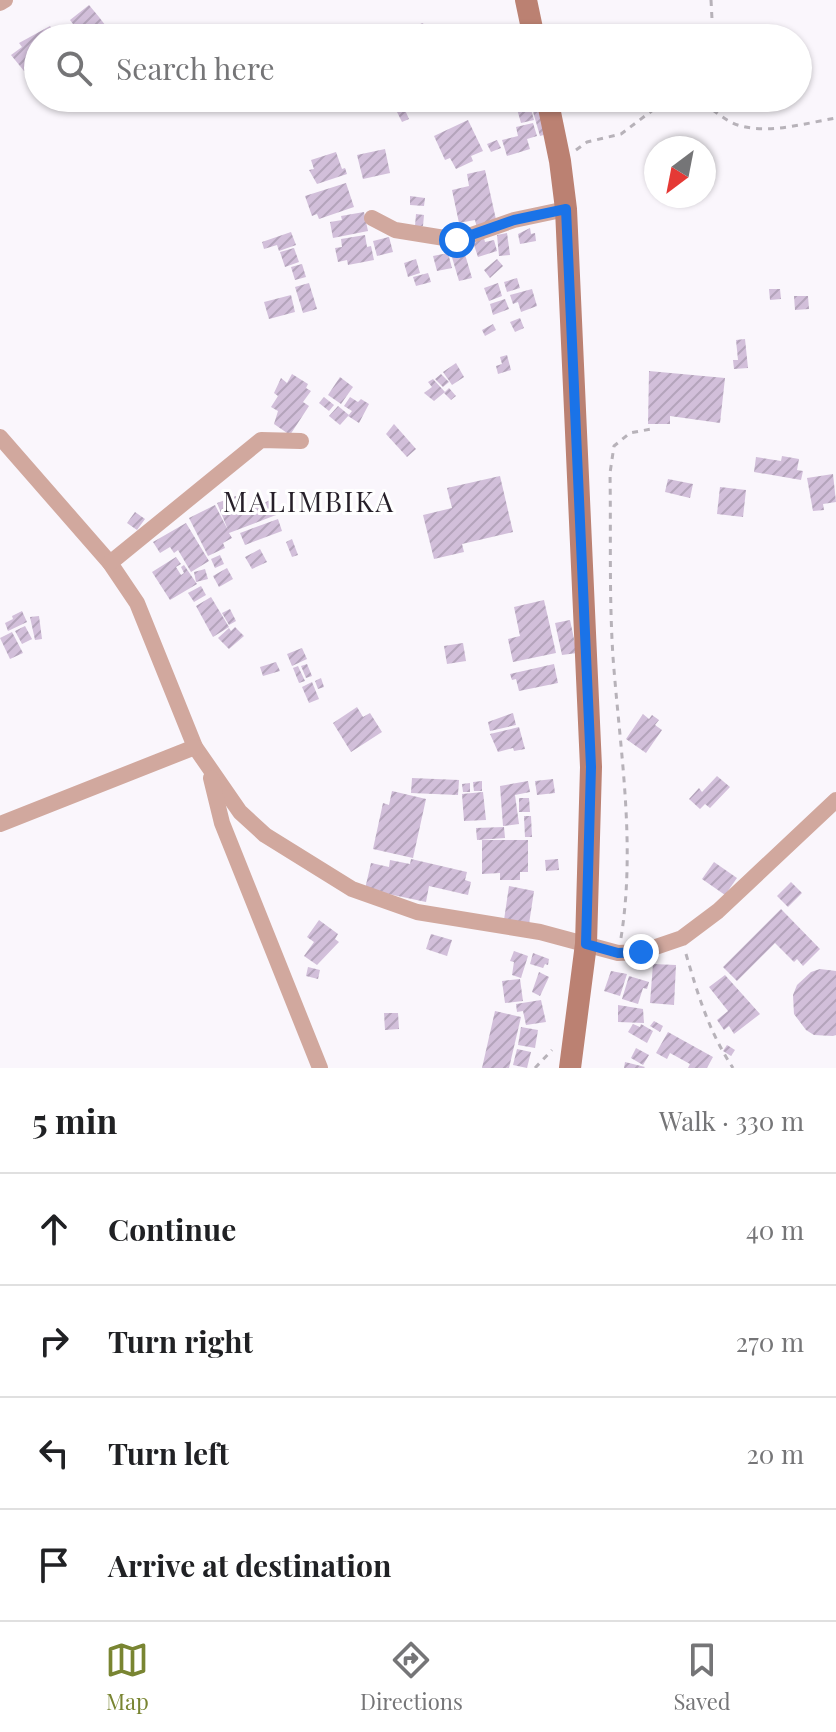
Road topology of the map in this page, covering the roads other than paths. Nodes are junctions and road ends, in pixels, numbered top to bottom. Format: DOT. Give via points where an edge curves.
graph roads {
  1 [pos="5,0"];
  2 [pos="526,0"];
  3 [pos="0,3"];
  4 [pos="531,24"];
  5 [pos="550,112"];
  6 [pos="566,209"];
  7 [pos="372,218"];
  8 [pos="0,437"];
  9 [pos="301,441"];
  10 [pos="110,563"];
  11 [pos="195,747"];
  12 [pos="210,772"];
  13 [pos="836,800"];
  14 [pos="0,824"];
  15 [pos="586,944"];
  16 [pos="320,1068"];
  17 [pos="570,1068"];
  1 -- 3 [label="street"];
  2 -- 4 [label="main road"];
  5 -- 6 [label="main road"];
  6 -- 7 [label="street" via="457,240 395,230"];
  6 -- 15 [label="main road" via="591,767"];
  8 -- 10 [label="street"];
  9 -- 10 [label="street" via="261,440"];
  10 -- 11 [label="street" via="137,603"];
  11 -- 12 [label="street"];
  11 -- 14 [label="street"];
  12 -- 15 [label="street" via="265,835 352,889 417,912"];
  12 -- 16 [label="street" via="222,823"];
  13 -- 15 [label="street" via="682,938 641,952 618,953"];
  15 -- 17 [label="main road"];
}
